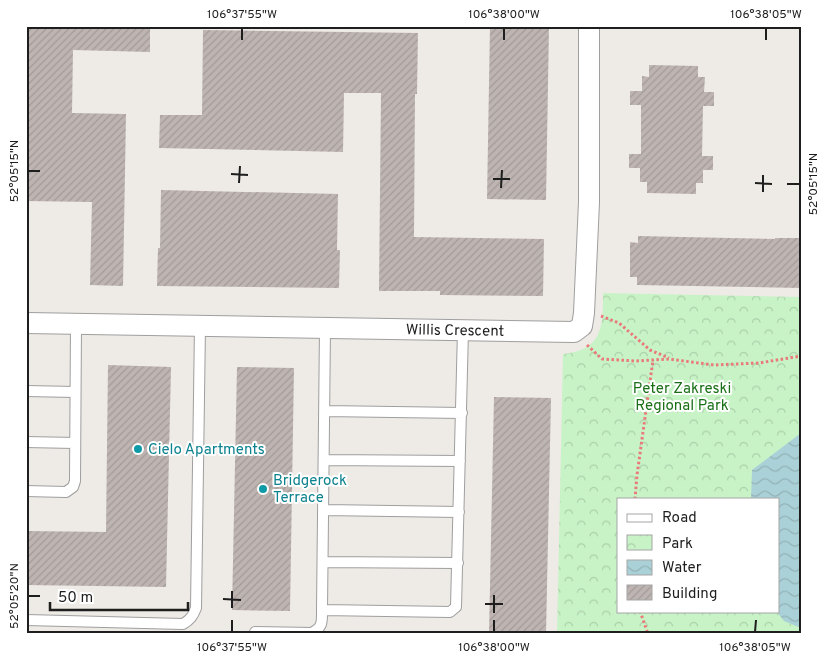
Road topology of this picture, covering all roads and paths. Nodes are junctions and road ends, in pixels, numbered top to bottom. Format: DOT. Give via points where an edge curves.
graph roads {
  1 [pos="589,26"];
  2 [pos="606,317"];
  3 [pos="26,323"];
  4 [pos="76,324"];
  5 [pos="200,326"];
  6 [pos="325,328"];
  7 [pos="463,330"];
  8 [pos="588,346"];
  9 [pos="801,356"];
  10 [pos="669,358"];
  11 [pos="653,360"];
  12 [pos="26,391"];
  13 [pos="75,392"];
  14 [pos="324,411"];
  15 [pos="462,413"];
  16 [pos="26,442"];
  17 [pos="75,443"];
  18 [pos="324,460"];
  19 [pos="460,461"];
  20 [pos="26,491"];
  21 [pos="635,498"];
  22 [pos="324,510"];
  23 [pos="459,512"];
  24 [pos="323,562"];
  25 [pos="458,563"];
  26 [pos="322,610"];
  27 [pos="640,612"];
  28 [pos="26,620"];
  29 [pos="255,632"];
  30 [pos="648,634"];
  1 -- 7 [label="street, Willis Crescent" via="589,202 582,326 574,332"];
  2 -- 10 [label="path" via="619,323 650,350"];
  3 -- 4 [label="street, Willis Crescent"];
  4 -- 5 [label="street, Willis Crescent"];
  4 -- 13 [label="lane"];
  5 -- 6 [label="street, Willis Crescent"];
  5 -- 28 [label="lane" via="196,608 193,615 183,624"];
  6 -- 7 [label="street, Willis Crescent"];
  6 -- 14 [label="lane"];
  7 -- 15 [label="lane"];
  8 -- 11 [label="path" via="602,359"];
  9 -- 10 [label="path" via="759,363 714,364"];
  10 -- 11 [label="path"];
  11 -- 21 [label="path"];
  12 -- 13 [label="lane"];
  13 -- 17 [label="lane"];
  14 -- 15 [label="lane"];
  14 -- 18 [label="lane"];
  15 -- 19 [label="lane"];
  16 -- 17 [label="lane"];
  17 -- 20 [label="lane" via="75,481 70,490"];
  18 -- 19 [label="lane"];
  18 -- 22 [label="lane"];
  19 -- 23 [label="lane"];
  22 -- 23 [label="lane"];
  22 -- 24 [label="lane"];
  23 -- 25 [label="lane"];
  24 -- 25 [label="lane"];
  24 -- 26 [label="lane"];
  25 -- 26 [label="lane" via="457,604 450,612"];
  26 -- 29 [label="lane" via="322,625 311,633"];
  27 -- 30 [label="path"];
}
